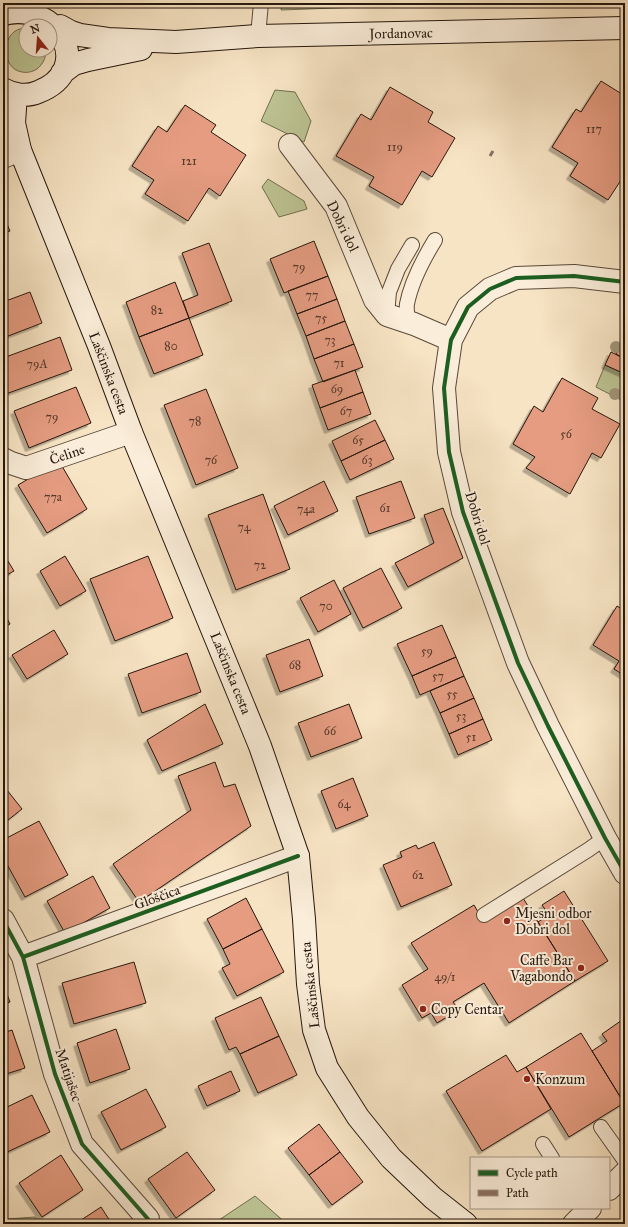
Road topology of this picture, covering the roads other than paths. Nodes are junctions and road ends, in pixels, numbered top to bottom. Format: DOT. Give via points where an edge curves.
graph roads {
  1 [pos="262,3"];
  2 [pos="12,8"];
  3 [pos="60,26"];
  4 [pos="625,28"];
  5 [pos="258,36"];
  6 [pos="176,42"];
  7 [pos="62,72"];
  8 [pos="9,92"];
  9 [pos="290,145"];
  10 [pos="11,154"];
  11 [pos="435,240"];
  12 [pos="412,246"];
  13 [pos="625,282"];
  14 [pos="387,315"];
  15 [pos="408,323"];
  16 [pos="451,340"];
  17 [pos="131,432"];
  18 [pos="3,458"];
  19 [pos="605,838"];
  20 [pos="298,856"];
  21 [pos="625,873"];
  22 [pos="484,915"];
  23 [pos="3,920"];
  24 [pos="23,957"];
  25 [pos="601,1127"];
  26 [pos="543,1144"];
  27 [pos="551,1157"];
  28 [pos="625,1161"];
  29 [pos="625,1173"];
  30 [pos="610,1188"];
  31 [pos="148,1219"];
  32 [pos="453,1220"];
  1 -- 5 [label="lane"];
  2 -- 3 [label="main road" via="43,12"];
  3 -- 6 [label="main road, Jordanovac" via="80,35 101,38"];
  3 -- 7 [label="main road" via="68,48"];
  4 -- 5 [label="main road, Jordanovac"];
  5 -- 6 [label="main road, Jordanovac"];
  6 -- 7 [label="main road, Jordanovac" via="88,60 74,64"];
  7 -- 8 [label="main road" via="45,90 34,94"];
  8 -- 10 [label="main road, Laščinska cesta" via="14,123"];
  9 -- 14 [label="main road, Dobri dol" via="336,206 375,300"];
  10 -- 17 [label="main road, Laščinska cesta" via="99,346"];
  11 -- 15 [label="lane" via="413,283 406,305"];
  12 -- 14 [label="lane" via="398,269 389,292"];
  13 -- 16 [label="main road, Dobri dol" via="574,276 516,278 490,288 468,308"];
  14 -- 15 [label="main road"];
  15 -- 16 [label="main road"];
  16 -- 19 [label="main road, Dobri dol" via="444,388 449,452 463,512 518,663"];
  17 -- 18 [label="main road, Čeline" via="26,468"];
  17 -- 20 [label="main road, Laščinska cesta" via="260,746"];
  19 -- 21 [label="main road, Dobri dol"];
  19 -- 22 [label="lane"];
  20 -- 24 [label="main road, Gloščica"];
  20 -- 32 [label="main road, Laščinska cesta" via="314,1030 327,1068 358,1117 391,1158"];
  23 -- 24 [label="main road, Matijašec"];
  24 -- 31 [label="main road, Matijašec" via="55,1074 82,1144"];
  25 -- 28 [label="lane"];
  26 -- 27 [label="lane"];
  29 -- 30 [label="main road"];
}
